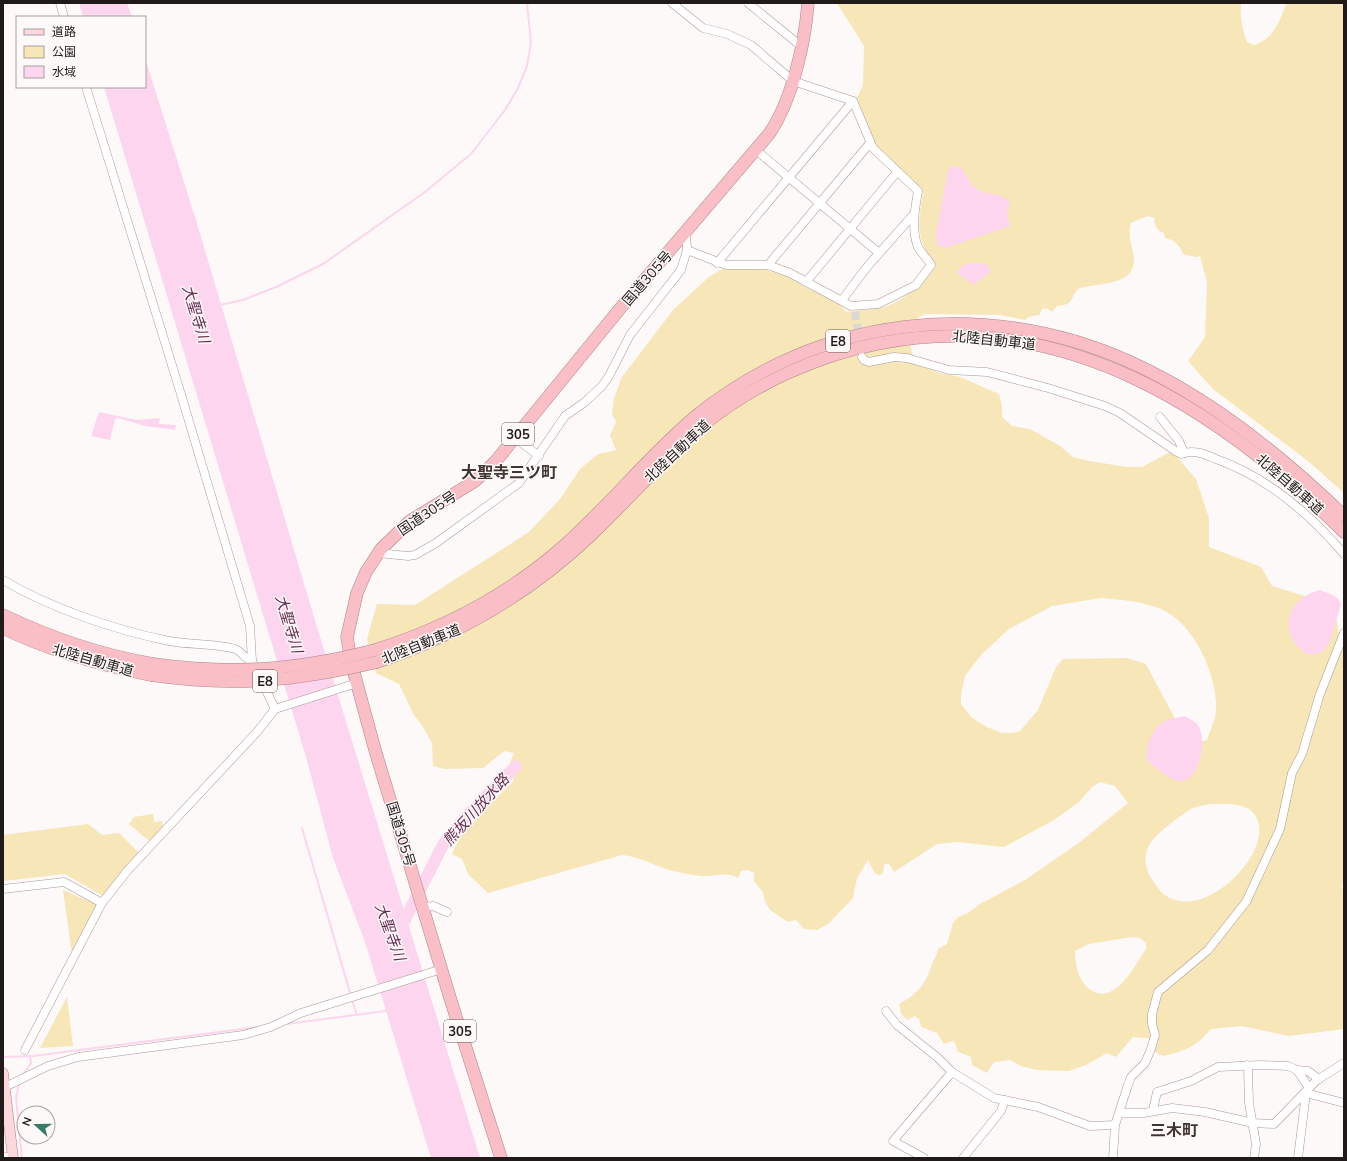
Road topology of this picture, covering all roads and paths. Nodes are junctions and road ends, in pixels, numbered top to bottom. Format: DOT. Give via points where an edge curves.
graph roads {
  1 [pos="60,3"];
  2 [pos="672,3"];
  3 [pos="748,3"];
  4 [pos="808,3"];
  5 [pos="64,16"];
  6 [pos="801,46"];
  7 [pos="794,81"];
  8 [pos="86,88"];
  9 [pos="853,101"];
  10 [pos="870,143"];
  11 [pos="756,150"];
  12 [pos="897,172"];
  13 [pos="789,178"];
  14 [pos="818,203"];
  15 [pos="913,215"];
  16 [pos="849,229"];
  17 [pos="686,233"];
  18 [pos="687,250"];
  19 [pos="879,253"];
  20 [pos="717,263"];
  21 [pos="768,265"];
  22 [pos="806,282"];
  23 [pos="842,300"];
  24 [pos="862,357"];
  25 [pos="1160,417"];
  26 [pos="515,438"];
  27 [pos="1184,453"];
  28 [pos="539,456"];
  29 [pos="1344,516"];
  30 [pos="1344,532"];
  31 [pos="378,553"];
  32 [pos="1344,554"];
  33 [pos="3,580"];
  34 [pos="3,615"];
  35 [pos="3,628"];
  36 [pos="1344,632"];
  37 [pos="376,656"];
  38 [pos="252,661"];
  39 [pos="152,670"];
  40 [pos="353,684"];
  41 [pos="275,709"];
  42 [pos="3,888"];
  43 [pos="102,903"];
  44 [pos="423,905"];
  45 [pos="447,912"];
  46 [pos="442,969"];
  47 [pos="886,1011"];
  48 [pos="25,1050"];
  49 [pos="1344,1063"];
  50 [pos="1247,1065"];
  51 [pos="1297,1070"];
  52 [pos="3,1072"];
  53 [pos="952,1072"];
  54 [pos="1319,1079"];
  55 [pos="4,1087"];
  56 [pos="1307,1090"];
  57 [pos="1005,1100"];
  58 [pos="1344,1103"];
  59 [pos="1153,1110"];
  60 [pos="1120,1113"];
  61 [pos="1253,1123"];
  62 [pos="1115,1125"];
  63 [pos="10,1157"];
  64 [pos="501,1158"];
  65 [pos="924,1158"];
  66 [pos="964,1158"];
  67 [pos="1113,1158"];
  68 [pos="1254,1158"];
  69 [pos="1298,1158"];
  1 -- 5 [label="street"];
  2 -- 7 [label="street" via="702,28 727,34 751,45"];
  3 -- 6 [label="street"];
  4 -- 6 [label="highway, 国道305号 / 305"];
  6 -- 7 [label="highway, 国道305号 / 305"];
  7 -- 9 [label="street"];
  7 -- 11 [label="highway, 国道305号 / 305" via="777,122"];
  8 -- 38 [label="street" via="250,626"];
  9 -- 10 [label="street"];
  9 -- 13 [label="street"];
  10 -- 12 [label="street"];
  10 -- 14 [label="street"];
  11 -- 13 [label="street"];
  11 -- 17 [label="highway, 国道305号 / 305"];
  12 -- 15 [label="street" via="918,191"];
  12 -- 16 [label="street"];
  13 -- 14 [label="street"];
  13 -- 20 [label="street"];
  14 -- 16 [label="street"];
  14 -- 21 [label="street"];
  15 -- 19 [label="street"];
  15 -- 23 [label="street" via="918,247 928,259 931,266 929,270 916,285 878,304 855,309"];
  16 -- 19 [label="street"];
  16 -- 22 [label="street"];
  17 -- 18 [label="street"];
  17 -- 26 [label="highway, 国道305号 / 305" via="623,305"];
  18 -- 20 [label="street"];
  18 -- 28 [label="street" via="681,270 630,336 609,376 586,402 565,416"];
  19 -- 23 [label="street"];
  20 -- 21 [label="street"];
  21 -- 22 [label="street"];
  22 -- 23 [label="street"];
  24 -- 27 [label="street" via="869,362 890,357 907,358 949,370 988,372 1048,388 1115,410 1176,452"];
  25 -- 27 [label="street" via="1179,441"];
  26 -- 28 [label="street"];
  26 -- 31 [label="highway, 国道305号 / 305" via="480,477 410,521"];
  27 -- 32 [label="street" via="1202,453 1251,474 1295,504 1319,525"];
  28 -- 31 [label="street" via="519,483 436,543 415,555"];
  29 -- 37 [label="highway, 北陸自動車道 / E8" via="1280,459 1228,419 1123,359 1051,335 1001,326 947,324 892,328 821,346 745,381 719,398 670,440 581,530 536,569 458,618"];
  30 -- 37 [label="highway, 北陸自動車道 / E8" via="1298,489 1224,431 1175,399 1101,363 1054,348 998,338 949,335 902,339 824,358 752,391 703,426 577,548 522,592 490,613 444,637"];
  31 -- 40 [label="highway, 国道305号 / 305" via="356,593 350,621 347,637"];
  33 -- 38 [label="street" via="19,590 61,608 127,630 170,641 237,649 247,660"];
  34 -- 39 [label="highway, 北陸自動車道 / E8" via="73,644"];
  35 -- 39 [label="highway, 北陸自動車道 / E8" via="97,664"];
  36 -- 60 [label="street" via="1320,694 1302,754 1292,773 1280,829 1246,902 1208,950 1158,992 1152,1014 1154,1035 1151,1049 1145,1063 1131,1077"];
  37 -- 39 [label="highway, 北陸自動車道 / E8, bridge" via="317,675 266,681 211,682"];
  38 -- 41 [label="street"];
  40 -- 41 [label="street"];
  40 -- 44 [label="highway, 国道305号 / 305"];
  41 -- 43 [label="street" via="257,732 128,870"];
  42 -- 43 [label="street" via="64,882"];
  43 -- 48 [label="street"];
  44 -- 45 [label="street"];
  44 -- 46 [label="highway, 国道305号 / 305"];
  46 -- 55 [label="street" via="301,1013 271,1027 243,1035 78,1057 48,1066"];
  46 -- 64 [label="highway, 国道305号 / 305"];
  47 -- 53 [label="street" via="896,1025"];
  49 -- 54 [label="street"];
  50 -- 51 [label="street" via="1276,1065"];
  50 -- 59 [label="street" via="1218,1067 1191,1081 1157,1092"];
  50 -- 61 [label="street"];
  51 -- 54 [label="street" via="1308,1071"];
  51 -- 56 [label="street"];
  52 -- 55 [label="main road"];
  53 -- 57 [label="street" via="994,1098"];
  53 -- 65 [label="street" via="893,1141"];
  54 -- 56 [label="street"];
  55 -- 63 [label="main road"];
  56 -- 58 [label="street"];
  56 -- 61 [label="street" via="1274,1124"];
  56 -- 69 [label="street"];
  57 -- 62 [label="street" via="1038,1107 1090,1126"];
  57 -- 66 [label="street" via="1001,1111"];
  59 -- 60 [label="street" via="1144,1113"];
  59 -- 61 [label="street" via="1190,1110"];
  60 -- 62 [label="street"];
  61 -- 68 [label="street" via="1256,1144"];
  62 -- 67 [label="street"];
}
